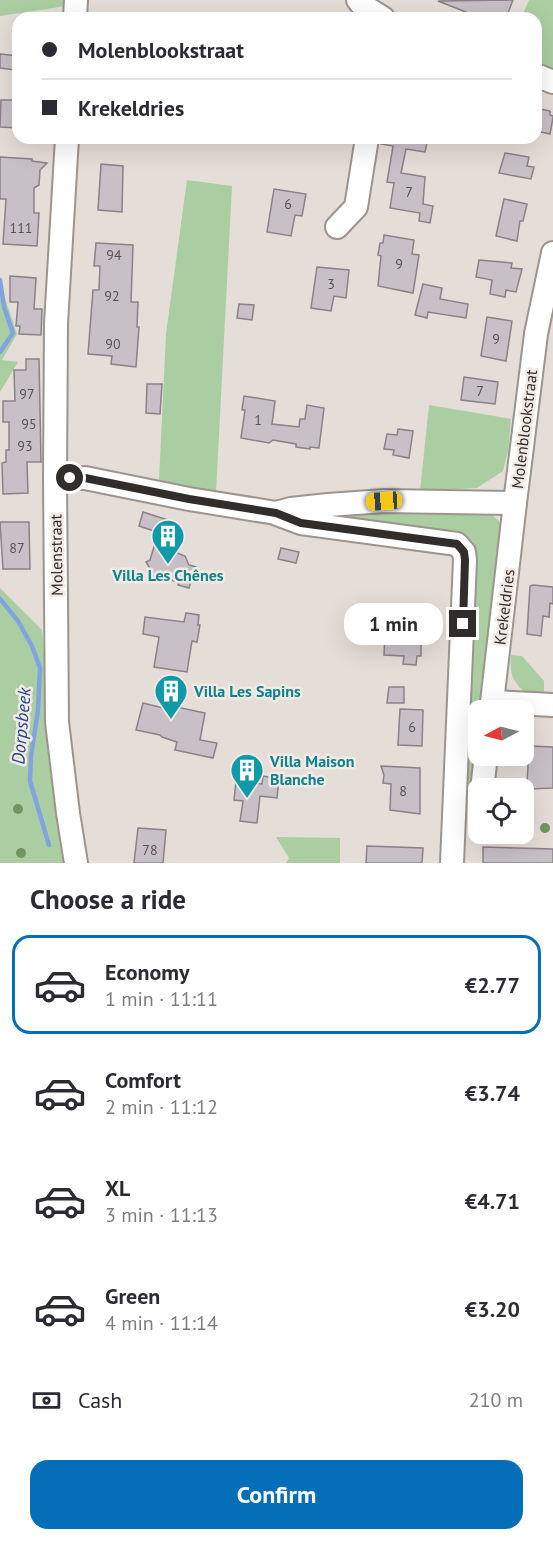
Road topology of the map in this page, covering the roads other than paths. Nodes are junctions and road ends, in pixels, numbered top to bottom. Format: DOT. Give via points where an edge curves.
graph roads {
  1 [pos="358,0"];
  2 [pos="373,12"];
  3 [pos="67,144"];
  4 [pos="365,144"];
  5 [pos="337,227"];
  6 [pos="553,253"];
  7 [pos="545,335"];
  8 [pos="55,478"];
  9 [pos="515,503"];
  10 [pos="276,513"];
  11 [pos="493,700"];
  12 [pos="534,705"];
  13 [pos="553,705"];
  14 [pos="468,792"];
  15 [pos="454,793"];
  16 [pos="76,863"];
  17 [pos="452,863"];
  1 -- 2 [label="street"];
  3 -- 8 [label="street, Molenstraat" via="56,324"];
  4 -- 5 [label="street" via="356,207"];
  6 -- 7 [label="street, Molenblookstraat"];
  7 -- 9 [label="street, Molenblookstraat"];
  8 -- 10 [label="street, Molenblookstraat" via="85,478"];
  8 -- 16 [label="street, Molenstraat" via="57,722"];
  9 -- 10 [label="street, Molenblookstraat" via="384,501"];
  9 -- 11 [label="street, Krekeldries"];
  10 -- 15 [label="street" via="301,523 457,544 464,552"];
  12 -- 13 [label="street"];
  14 -- 15 [label="street"];
  15 -- 17 [label="street"];
}
